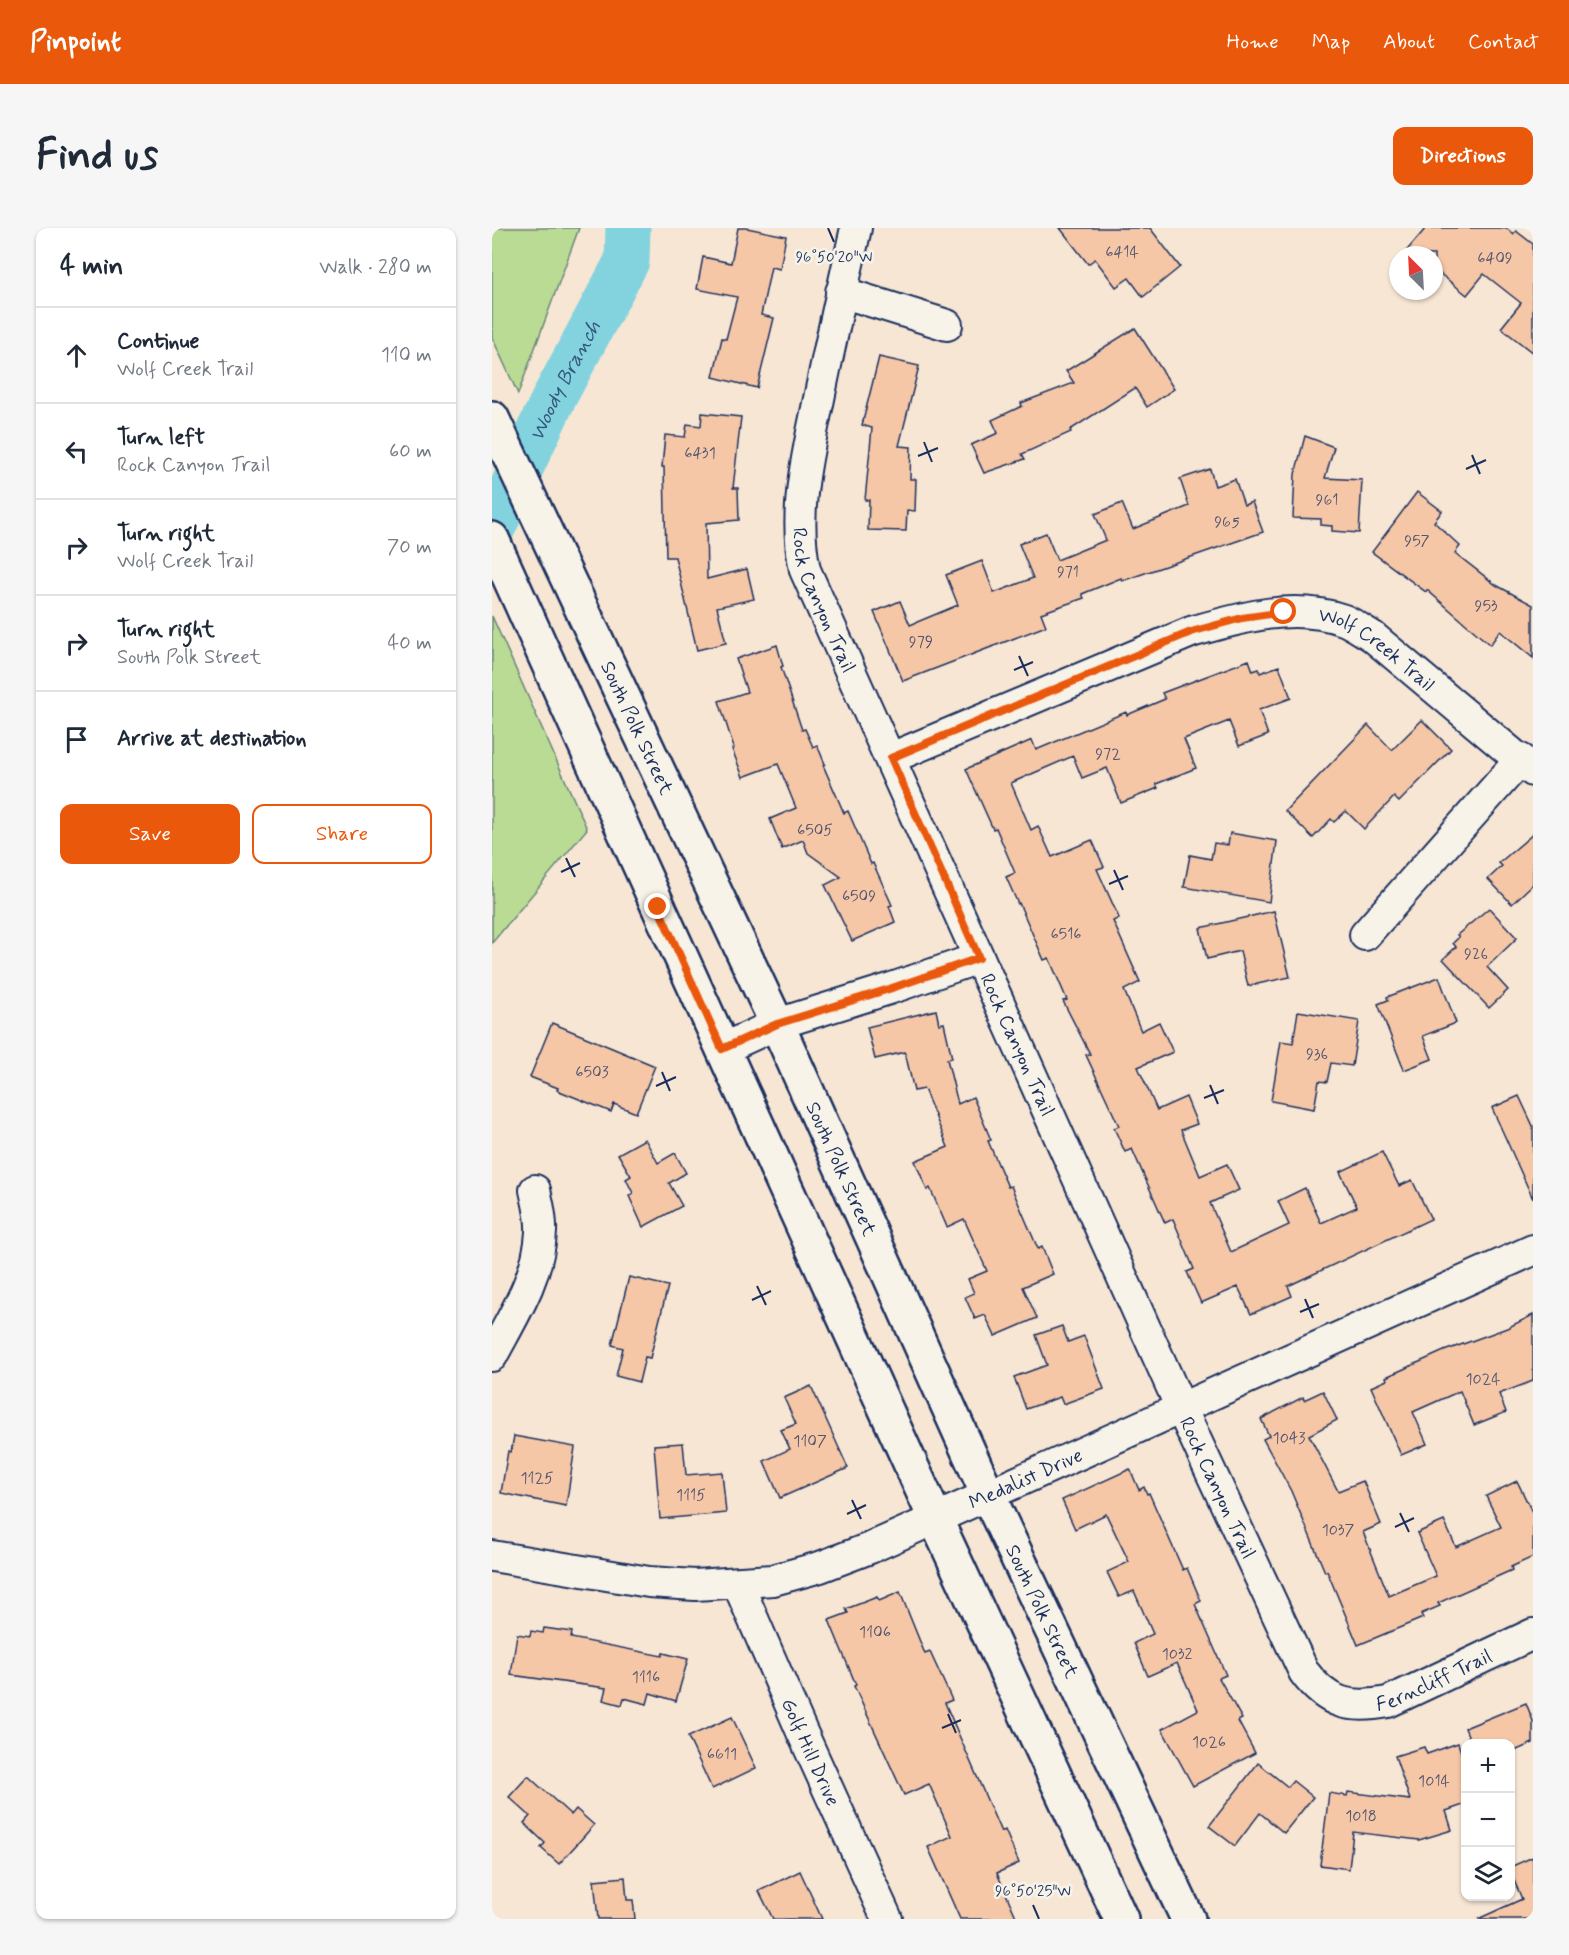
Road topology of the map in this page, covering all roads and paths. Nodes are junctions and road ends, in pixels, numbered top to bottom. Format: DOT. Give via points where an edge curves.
graph roads {
  1 [pos="856,228"];
  2 [pos="841,292"];
  3 [pos="947,325"];
  4 [pos="492,418"];
  5 [pos="492,539"];
  6 [pos="891,758"];
  7 [pos="1527,765"];
  8 [pos="1365,935"];
  9 [pos="979,958"];
  10 [pos="777,1024"];
  11 [pos="722,1049"];
  12 [pos="535,1190"];
  13 [pos="1533,1250"];
  14 [pos="492,1356"];
  15 [pos="1181,1408"];
  16 [pos="988,1494"];
  17 [pos="936,1518"];
  18 [pos="492,1556"];
  19 [pos="738,1584"];
  20 [pos="1533,1634"];
  21 [pos="1329,1698"];
  22 [pos="887,1919"];
  23 [pos="1121,1919"];
  24 [pos="1188,1919"];
  1 -- 2 [label="street, Rock Canyon Trail"];
  2 -- 3 [label="street"];
  2 -- 6 [label="street, Rock Canyon Trail" via="803,475 801,548 806,570"];
  4 -- 10 [label="main road, South Polk Street"];
  5 -- 11 [label="main road"];
  6 -- 7 [label="street, Wolf Creek Trail" via="1191,632 1284,612 1314,613 1345,621 1372,636"];
  6 -- 9 [label="street, Rock Canyon Trail"];
  7 -- 8 [label="street"];
  9 -- 10 [label="street"];
  9 -- 15 [label="street, Rock Canyon Trail"];
  10 -- 11 [label="street"];
  10 -- 16 [label="main road, South Polk Street"];
  11 -- 17 [label="main road"];
  12 -- 14 [label="street" via="541,1221 538,1249 527,1288"];
  13 -- 15 [label="street, Medalist Drive"];
  15 -- 16 [label="street, Medalist Drive"];
  15 -- 21 [label="street, Rock Canyon Trail" via="1304,1672"];
  16 -- 17 [label="street, Medalist Drive"];
  16 -- 24 [label="main road, South Polk Street"];
  17 -- 19 [label="street, Medalist Drive" via="820,1567 773,1580"];
  17 -- 23 [label="main road"];
  18 -- 19 [label="street, Medalist Drive" via="649,1582"];
  19 -- 22 [label="street, Golf Hill Drive"];
  20 -- 21 [label="street, Ferncliff Trail" via="1388,1702 1359,1705"];
}
